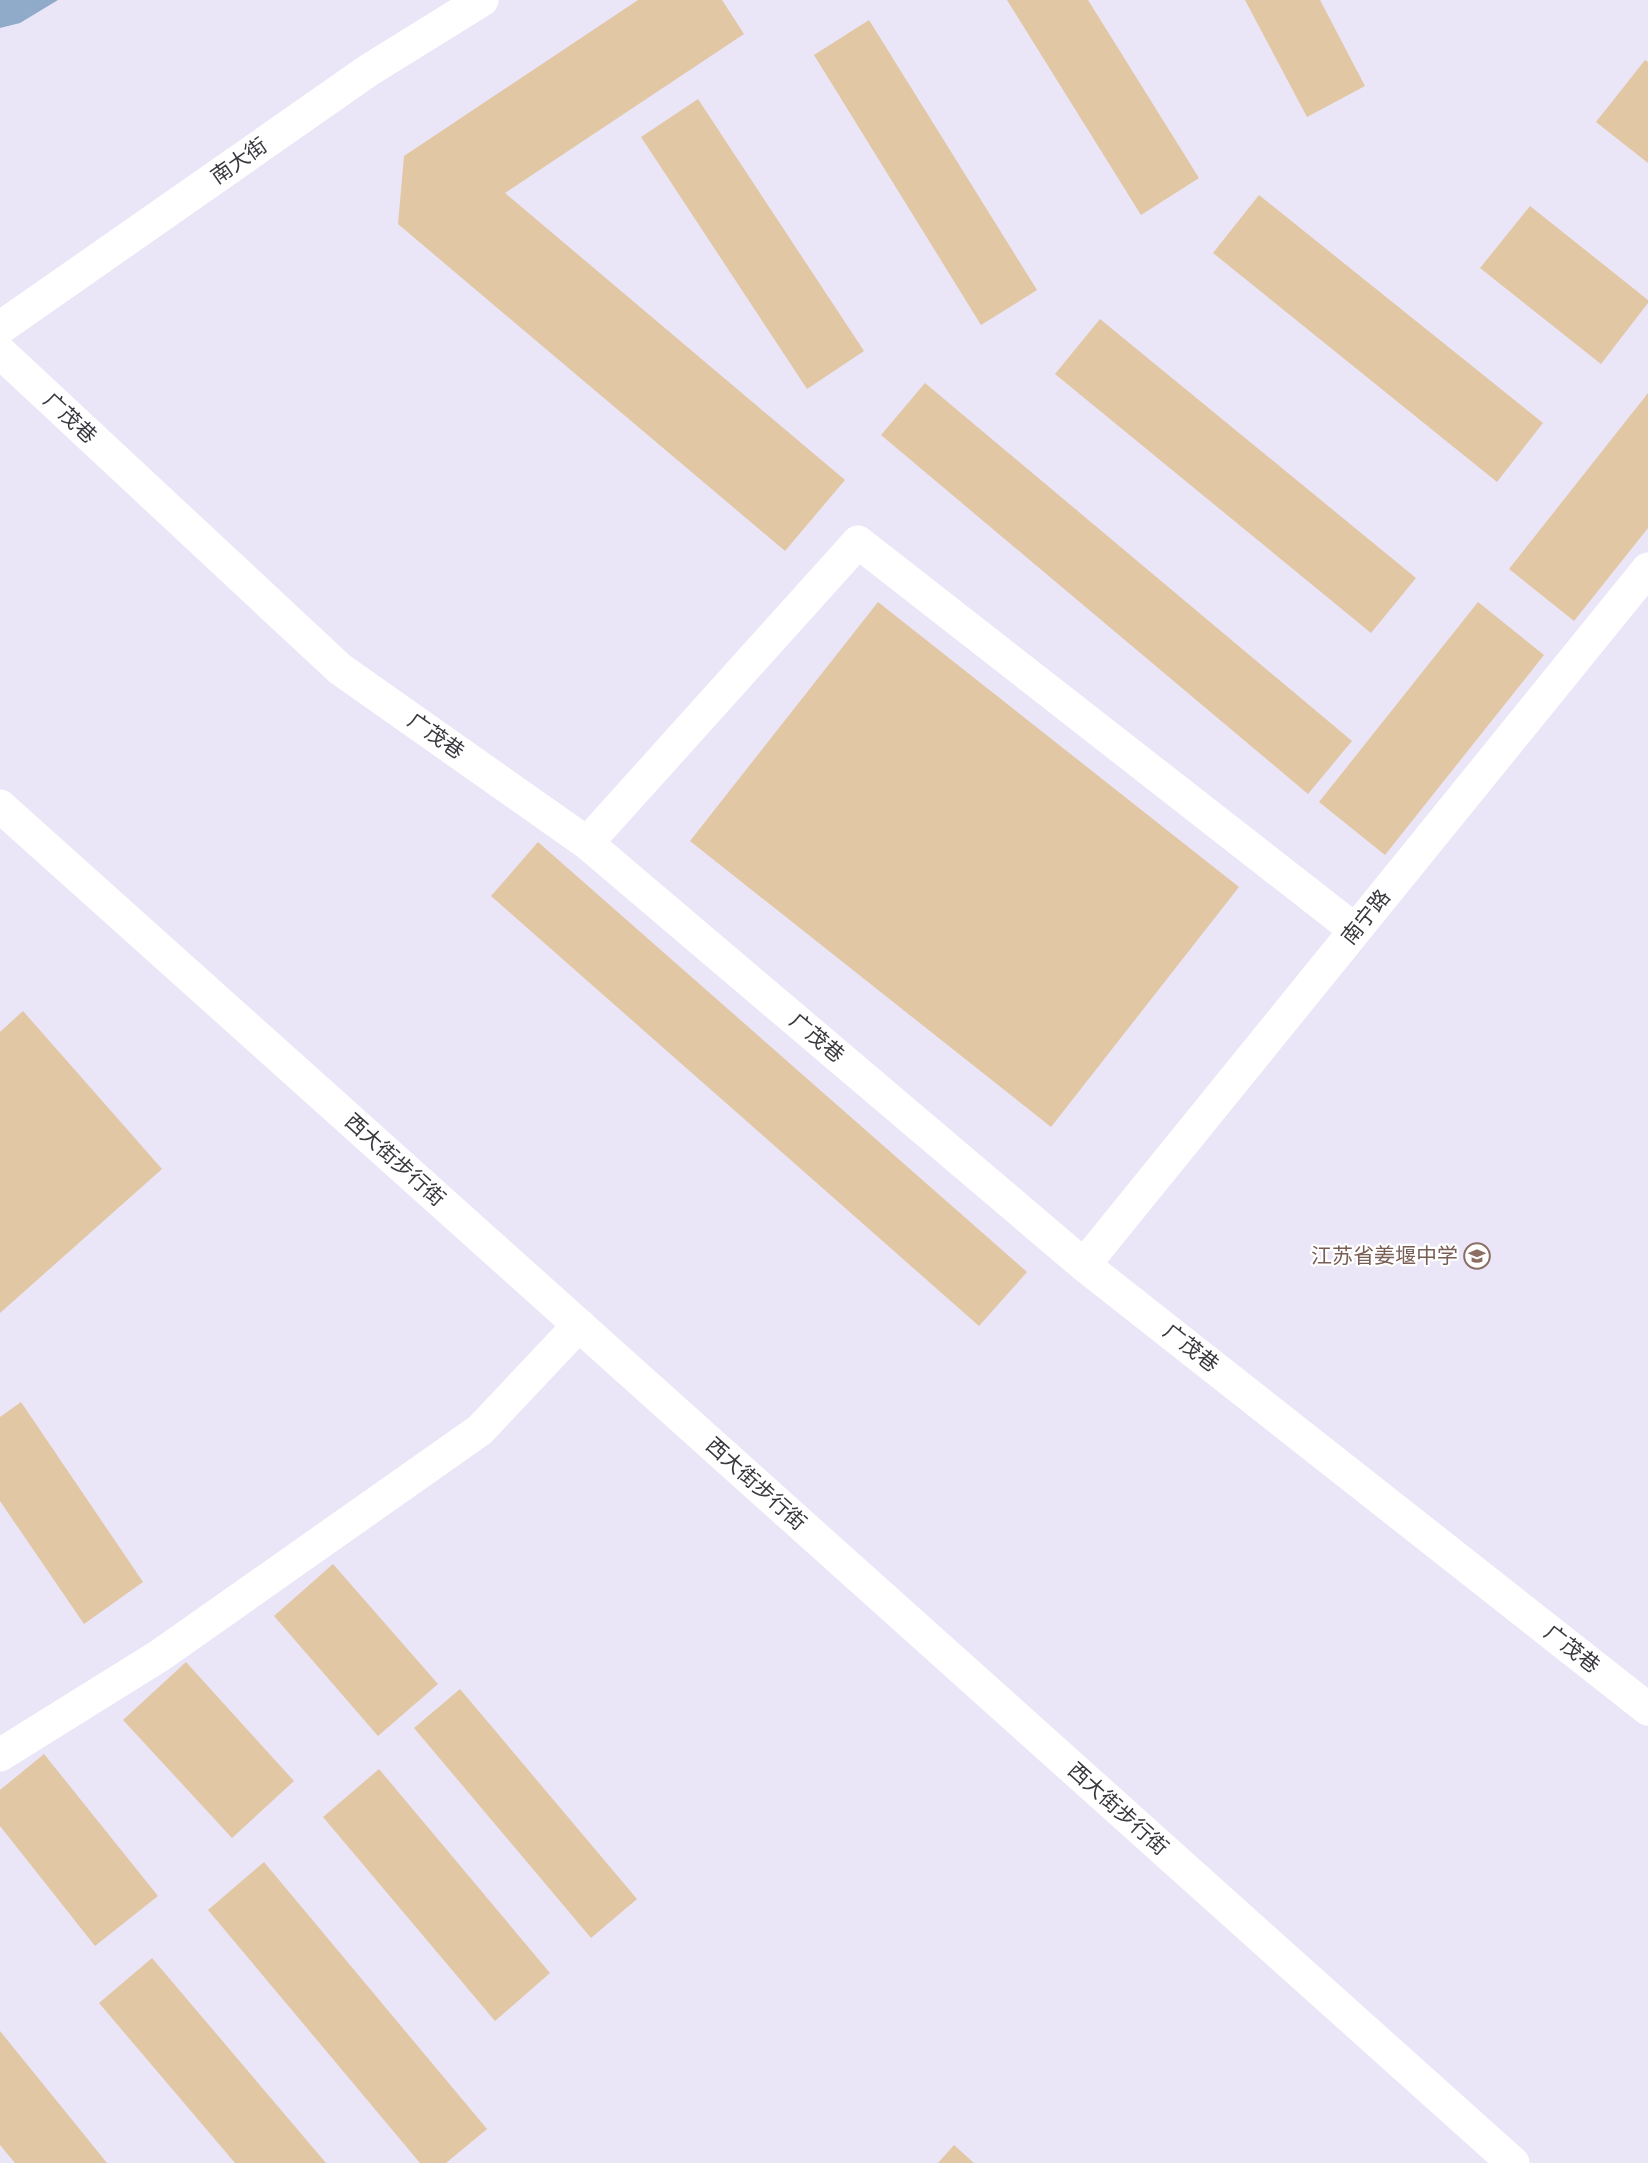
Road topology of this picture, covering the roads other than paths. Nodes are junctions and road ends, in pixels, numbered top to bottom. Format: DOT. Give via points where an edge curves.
graph roads {
  1 [pos="482,0"];
  2 [pos="0,328"];
  3 [pos="0,352"];
  4 [pos="1648,569"];
  5 [pos="0,806"];
  6 [pos="587,843"];
  7 [pos="1355,930"];
  8 [pos="1084,1264"];
  9 [pos="579,1325"];
  10 [pos="1648,1709"];
  11 [pos="0,1755"];
  12 [pos="1513,2163"];
  1 -- 2 [label="street, 南大街" via="369,70"];
  3 -- 6 [label="street, 广茂巷" via="340,669"];
  4 -- 7 [label="street, 南宁路"];
  5 -- 9 [label="street, 西大街步行街"];
  6 -- 7 [label="street" via="858,542"];
  6 -- 8 [label="street, 广茂巷"];
  7 -- 8 [label="street, 南宁路"];
  8 -- 10 [label="street, 广茂巷"];
  9 -- 11 [label="street" via="480,1430 159,1656"];
  9 -- 12 [label="street, 西大街步行街"];
}
